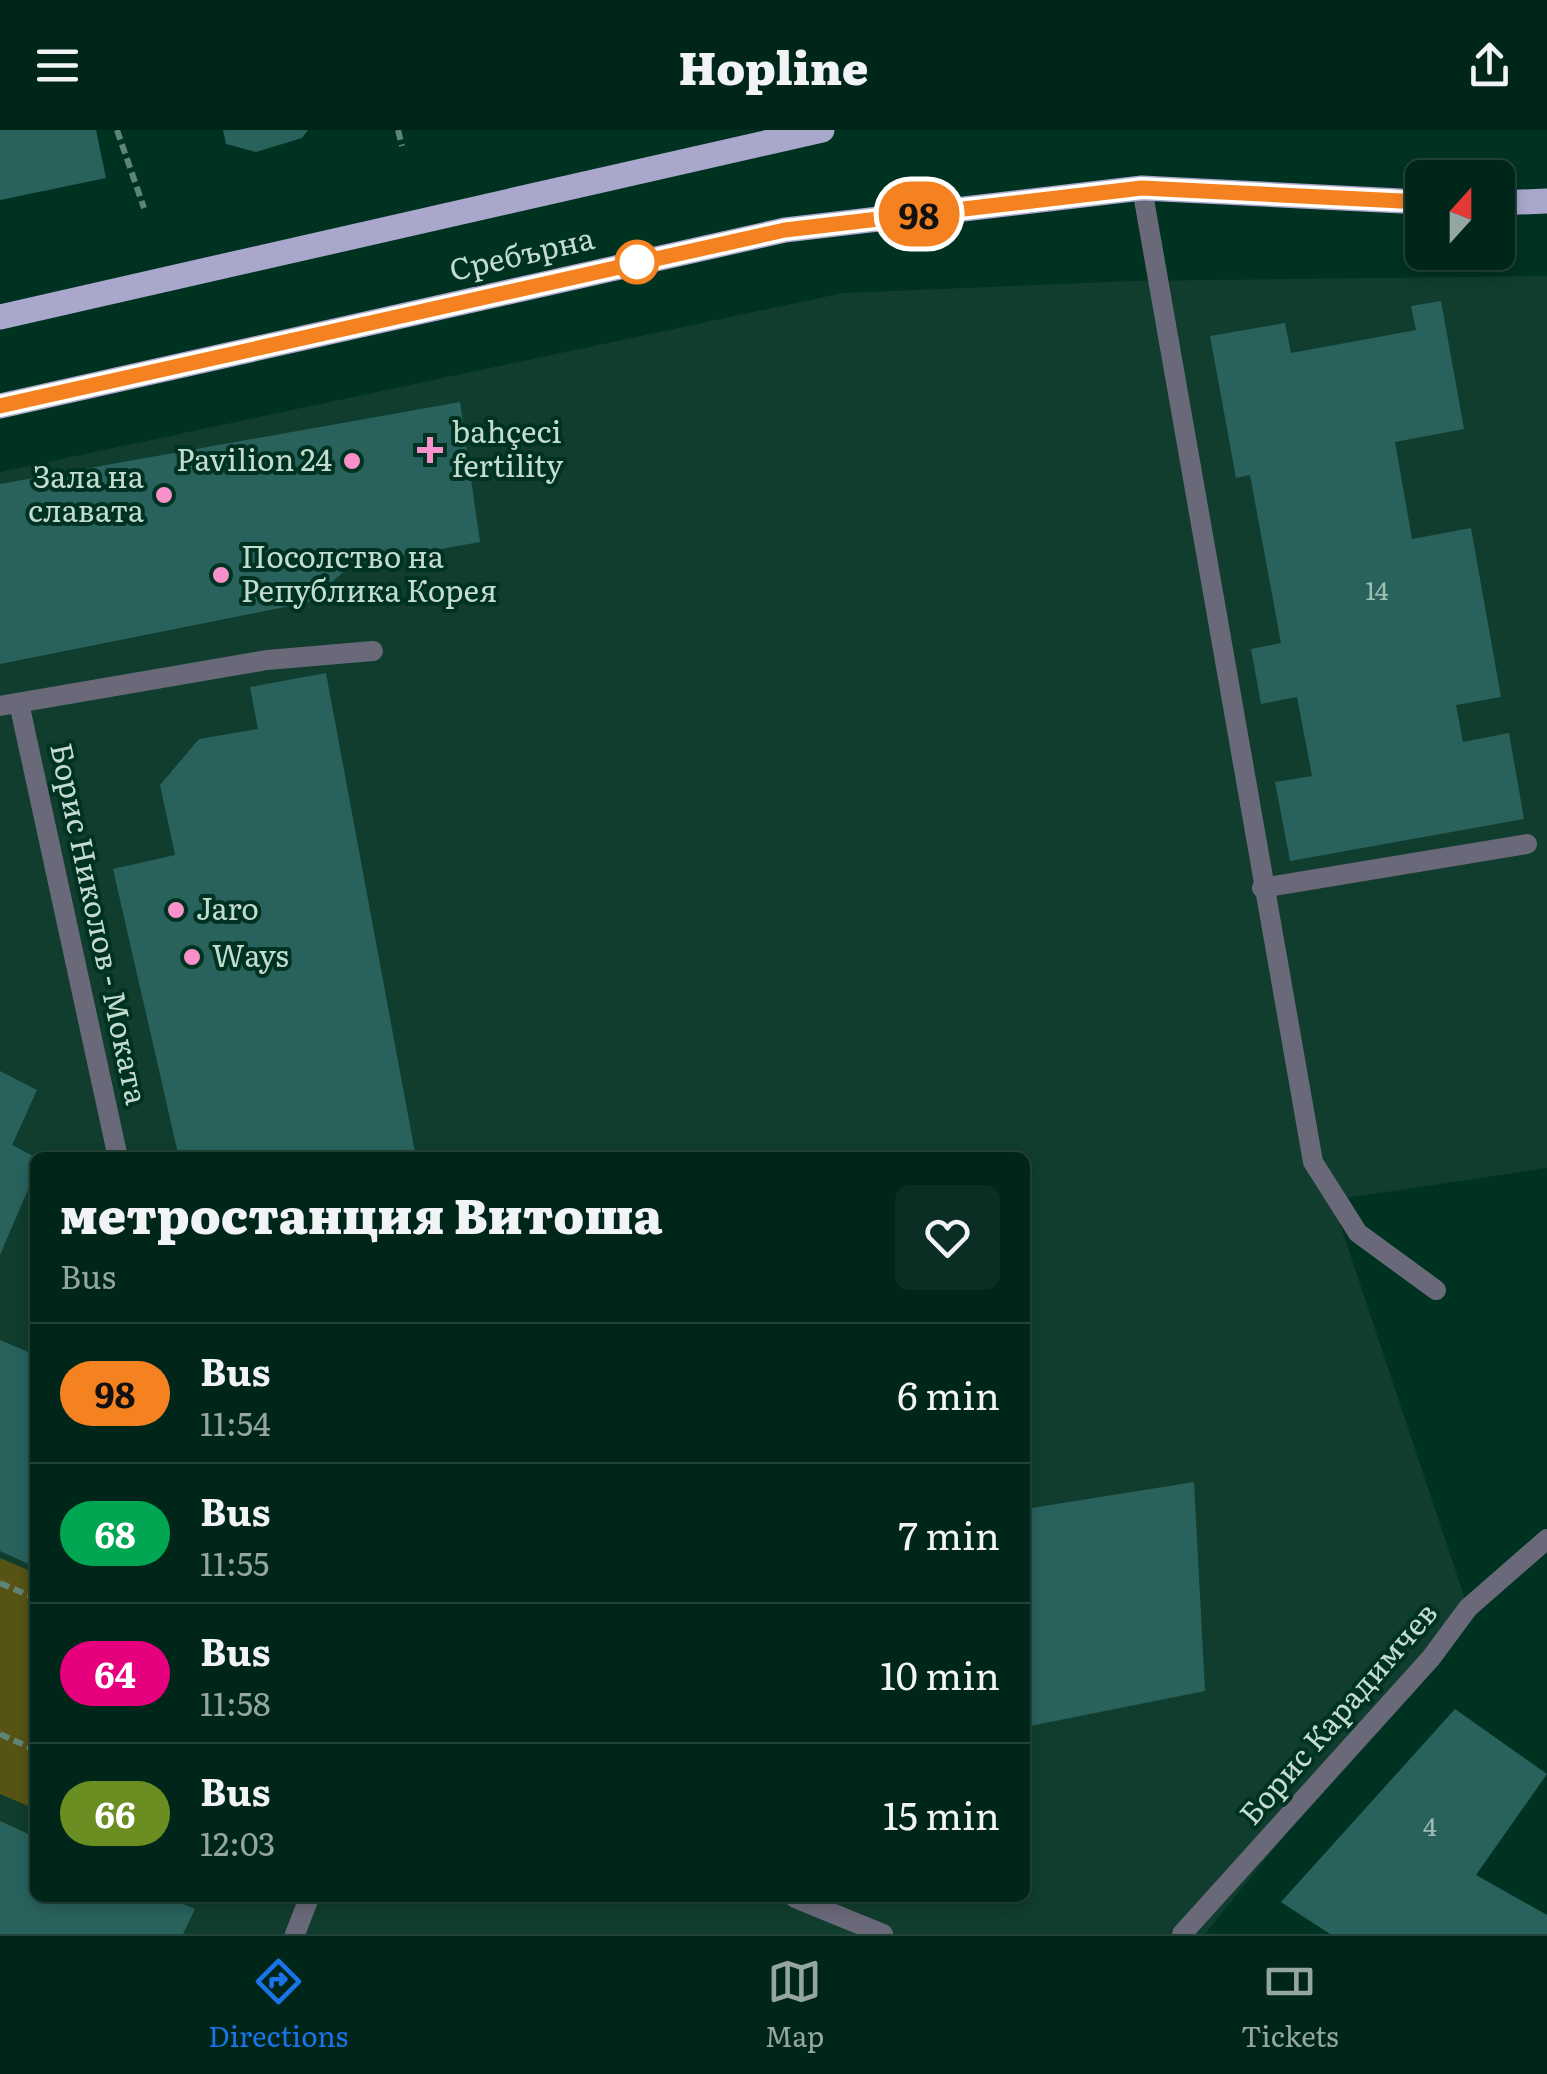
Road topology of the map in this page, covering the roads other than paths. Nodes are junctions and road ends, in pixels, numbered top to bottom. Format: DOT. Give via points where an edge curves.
graph roads {
  1 [pos="822,130"];
  2 [pos="1142,188"];
  3 [pos="1405,201"];
  4 [pos="1547,201"];
  5 [pos="1515,202"];
  6 [pos="0,318"];
  7 [pos="0,406"];
  8 [pos="373,652"];
  9 [pos="9,704"];
  10 [pos="1527,844"];
  11 [pos="1262,888"];
  12 [pos="117,1152"];
  13 [pos="1436,1290"];
  14 [pos="1547,1539"];
  15 [pos="307,1902"];
  16 [pos="805,1902"];
  17 [pos="294,1934"];
  18 [pos="882,1934"];
  19 [pos="1182,1934"];
  1 -- 6 [label="main road, Сребърна"];
  2 -- 3 [label="main road, Сребърна"];
  2 -- 7 [label="main road, Сребърна" via="785,230"];
  2 -- 11 [label="street"];
  4 -- 5 [label="main road"];
  8 -- 9 [label="street, Борис Николов - Моката" via="268,660"];
  9 -- 12 [label="street, Борис Николов - Моката"];
  10 -- 11 [label="street"];
  11 -- 13 [label="street" via="1313,1162 1358,1233"];
  14 -- 19 [label="street, Борис Карадимчев" via="1468,1608 1431,1658"];
  15 -- 17 [label="street"];
  16 -- 18 [label="street"];
}
